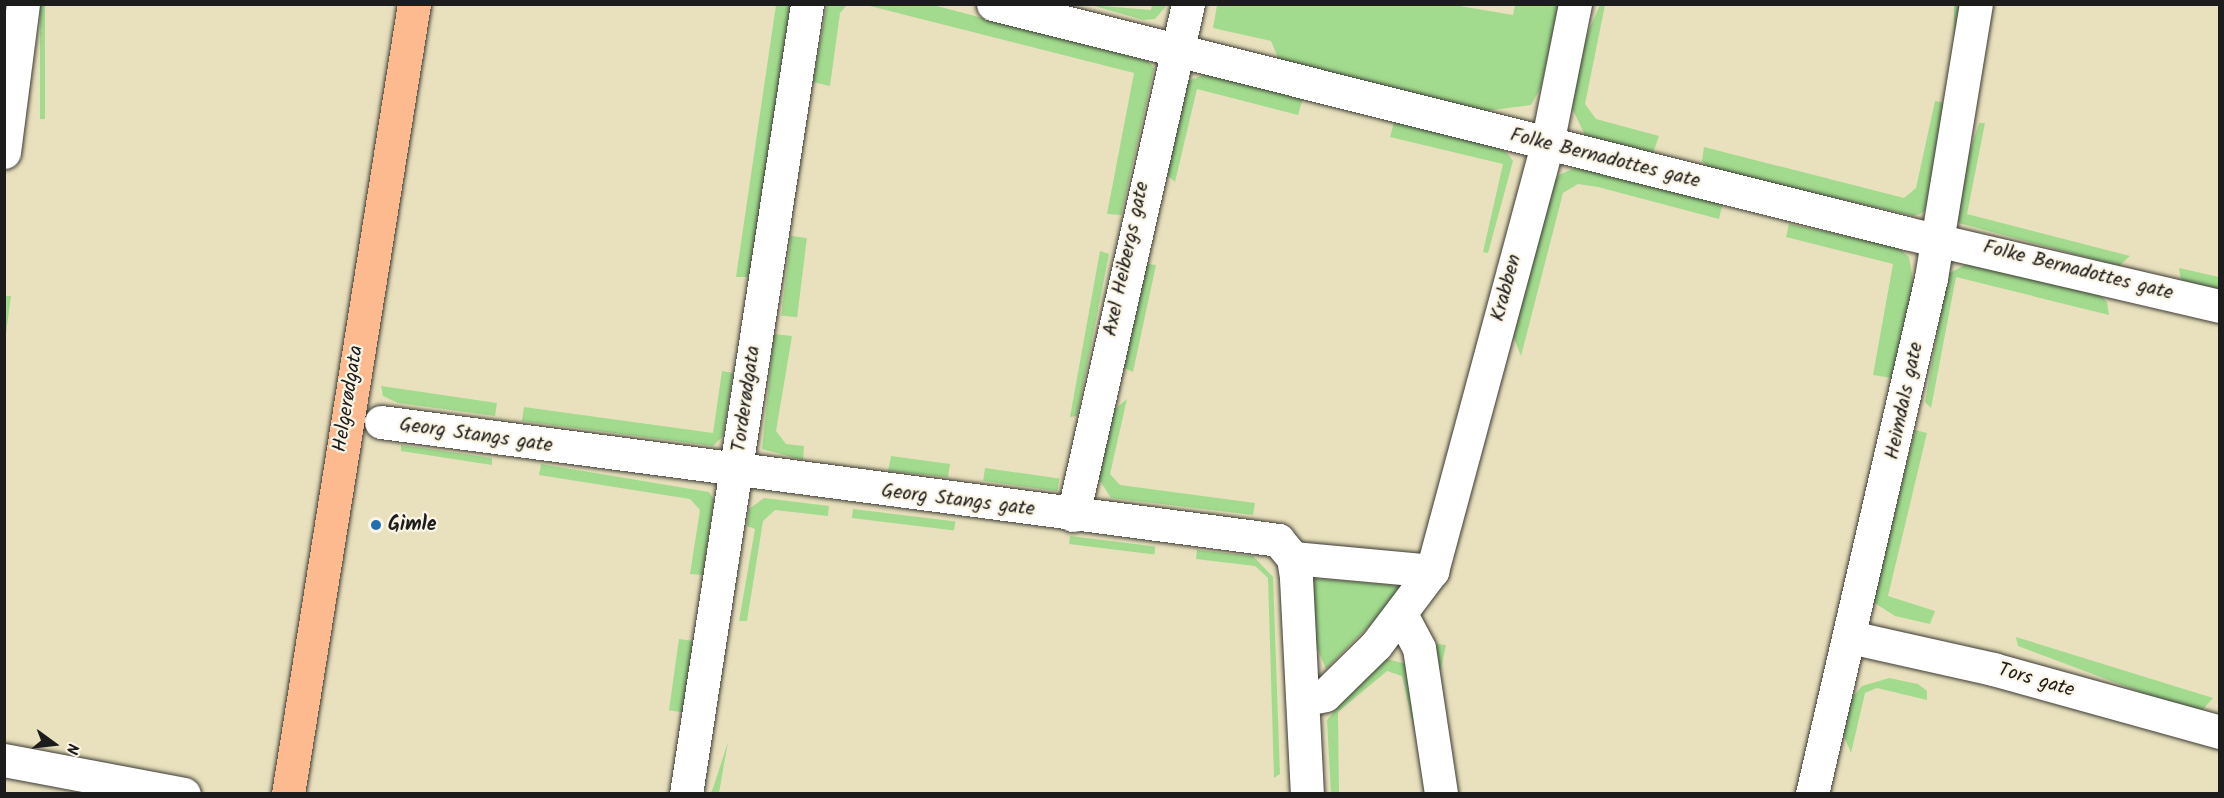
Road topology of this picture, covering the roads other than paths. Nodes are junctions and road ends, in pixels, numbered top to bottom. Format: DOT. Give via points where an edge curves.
graph roads {
  1 [pos="23,4"];
  2 [pos="414,4"];
  3 [pos="807,4"];
  4 [pos="993,4"];
  5 [pos="1188,4"];
  6 [pos="1575,4"];
  7 [pos="1976,4"];
  8 [pos="1176,50"];
  9 [pos="1547,144"];
  10 [pos="4,152"];
  11 [pos="1935,238"];
  12 [pos="2220,306"];
  13 [pos="381,422"];
  14 [pos="736,473"];
  15 [pos="1073,515"];
  16 [pos="1293,558"];
  17 [pos="1432,571"];
  18 [pos="1402,616"];
  19 [pos="1850,638"];
  20 [pos="1305,699"];
  21 [pos="2220,732"];
  22 [pos="4,760"];
  23 [pos="184,794"];
  24 [pos="288,794"];
  25 [pos="686,794"];
  26 [pos="1307,794"];
  27 [pos="1441,794"];
  28 [pos="1812,794"];
  1 -- 10 [label="street"];
  2 -- 24 [label="main road, Helgerødgata"];
  3 -- 14 [label="street, Torderødgata"];
  4 -- 8 [label="street, Folke Bernadottes gate"];
  5 -- 8 [label="street, Axel Heibergs gate"];
  6 -- 9 [label="street, Krabben"];
  7 -- 11 [label="street, Heimdals gate"];
  8 -- 9 [label="street, Folke Bernadottes gate"];
  8 -- 15 [label="street, Axel Heibergs gate"];
  9 -- 11 [label="street, Folke Bernadottes gate"];
  9 -- 17 [label="street, Krabben"];
  11 -- 12 [label="street, Folke Bernadottes gate"];
  11 -- 19 [label="street, Heimdals gate" via="1901,424"];
  13 -- 14 [label="street, Georg Stangs gate"];
  14 -- 15 [label="street, Georg Stangs gate"];
  14 -- 25 [label="street, Torderødgata"];
  15 -- 16 [label="street, Georg Stangs gate" via="1278,540"];
  16 -- 17 [label="street"];
  16 -- 20 [label="street"];
  17 -- 18 [label="street, Krabben"];
  18 -- 20 [label="street, Krabben" via="1325,695"];
  18 -- 27 [label="street" via="1419,648"];
  19 -- 21 [label="street, Tors gate" via="1993,669"];
  19 -- 28 [label="street, Heimdals gate"];
  20 -- 26 [label="street"];
  22 -- 23 [label="street"];
}
